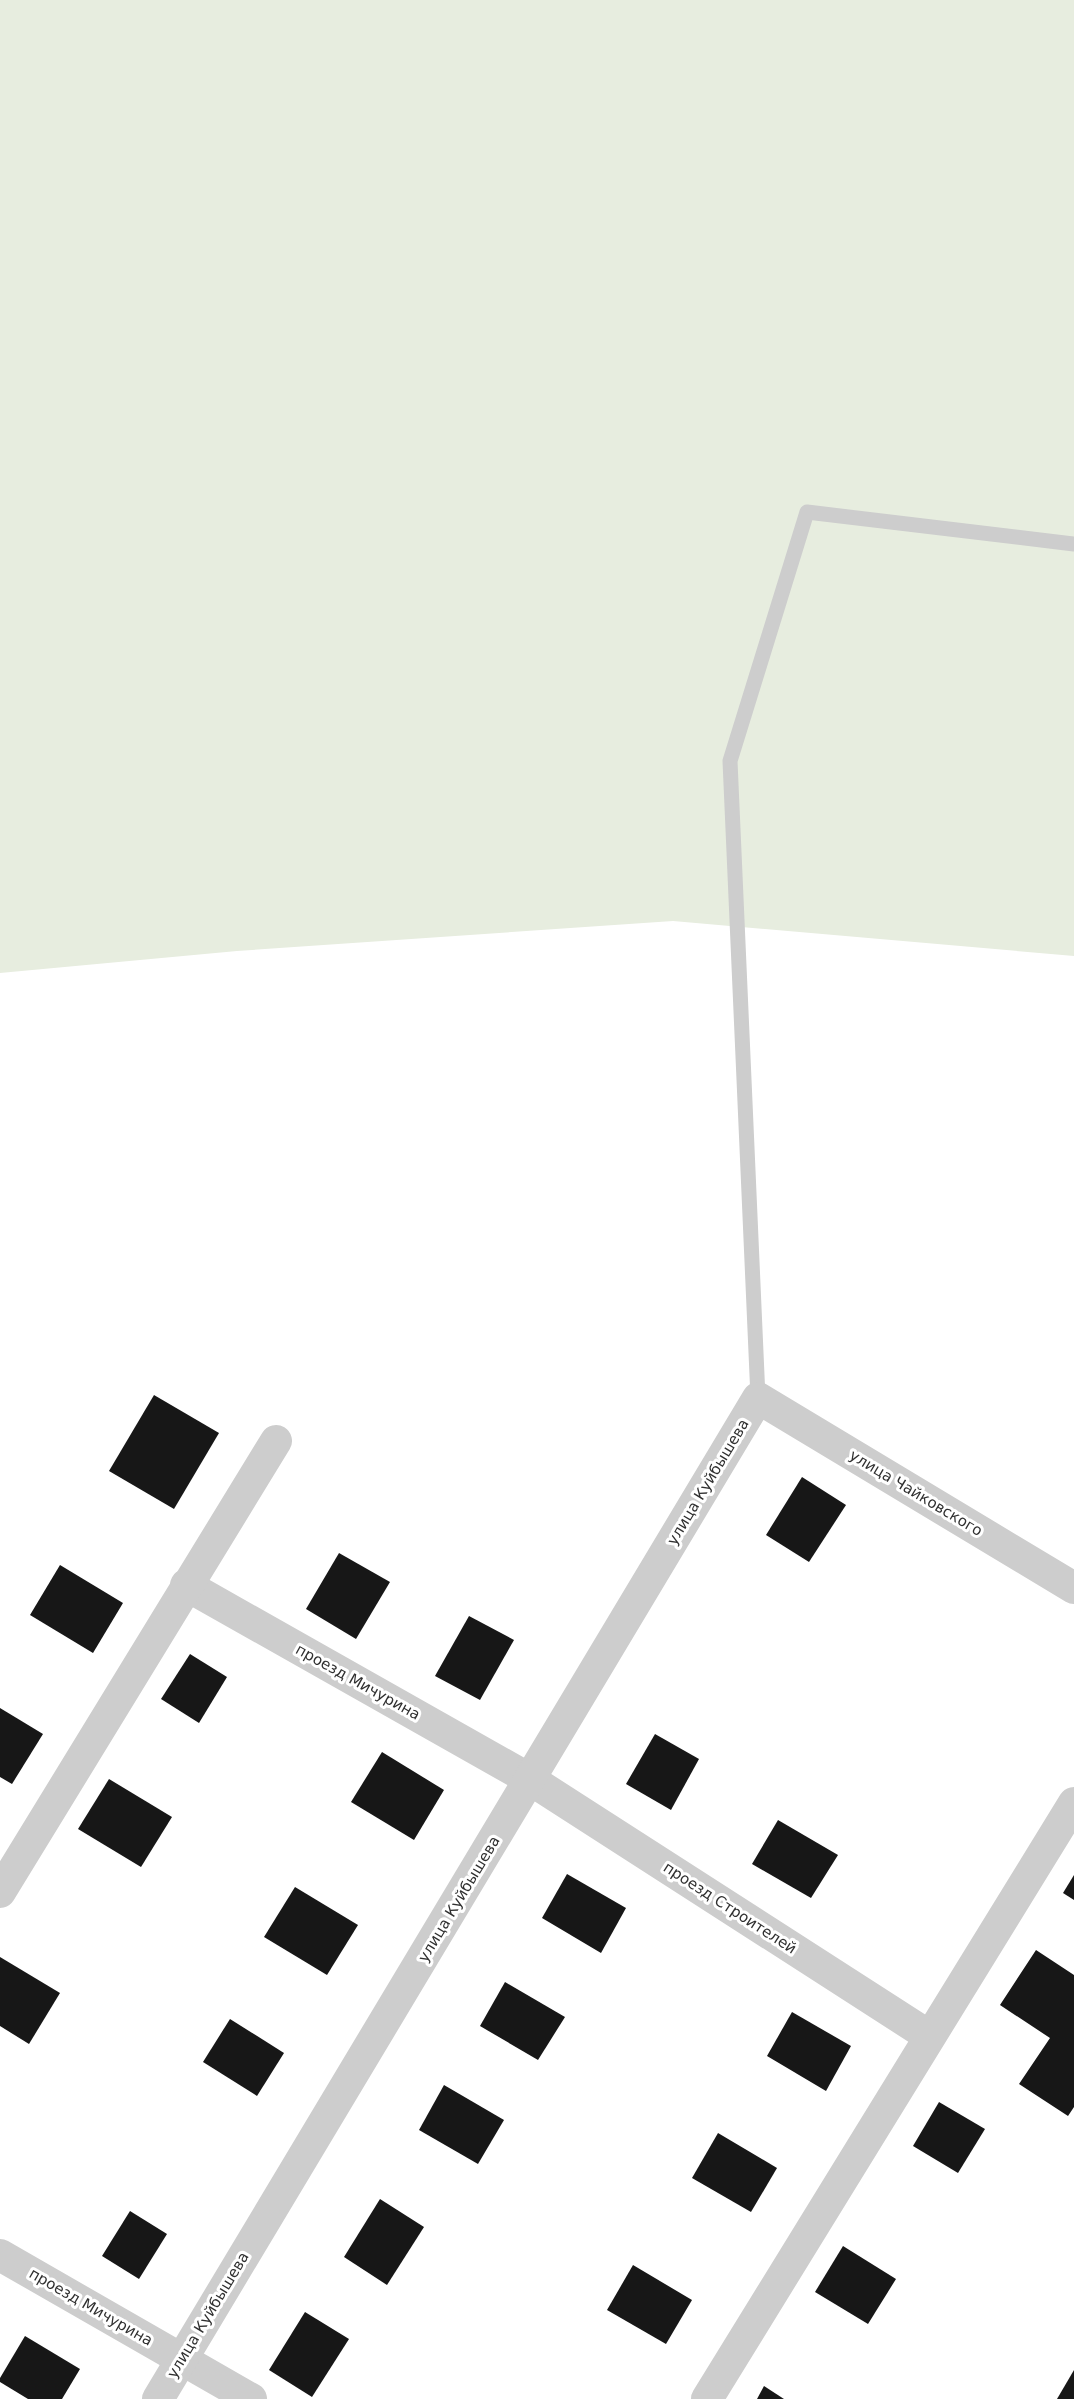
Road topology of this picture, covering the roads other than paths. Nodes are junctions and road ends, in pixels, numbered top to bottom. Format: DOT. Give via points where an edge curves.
graph roads {
  1 [pos="1074,544"];
  2 [pos="758,1398"];
  3 [pos="276,1440"];
  4 [pos="186,1585"];
  5 [pos="1074,1588"];
  6 [pos="531,1780"];
  7 [pos="1074,1803"];
  8 [pos="0,1892"];
  9 [pos="929,2036"];
  10 [pos="0,2255"];
  11 [pos="182,2359"];
  12 [pos="158,2399"];
  13 [pos="250,2399"];
  14 [pos="708,2399"];
  1 -- 2 [label="lane" via="807,512 730,761"];
  2 -- 5 [label="street, улица Чайковского"];
  2 -- 6 [label="street, улица Куйбышева"];
  3 -- 4 [label="street"];
  4 -- 6 [label="street, проезд Мичурина"];
  4 -- 8 [label="street"];
  6 -- 9 [label="street, проезд Строителей"];
  6 -- 11 [label="street, улица Куйбышева"];
  7 -- 9 [label="street"];
  9 -- 14 [label="street"];
  10 -- 11 [label="street, проезд Мичурина"];
  11 -- 12 [label="street, улица Куйбышева"];
  11 -- 13 [label="street"];
}
